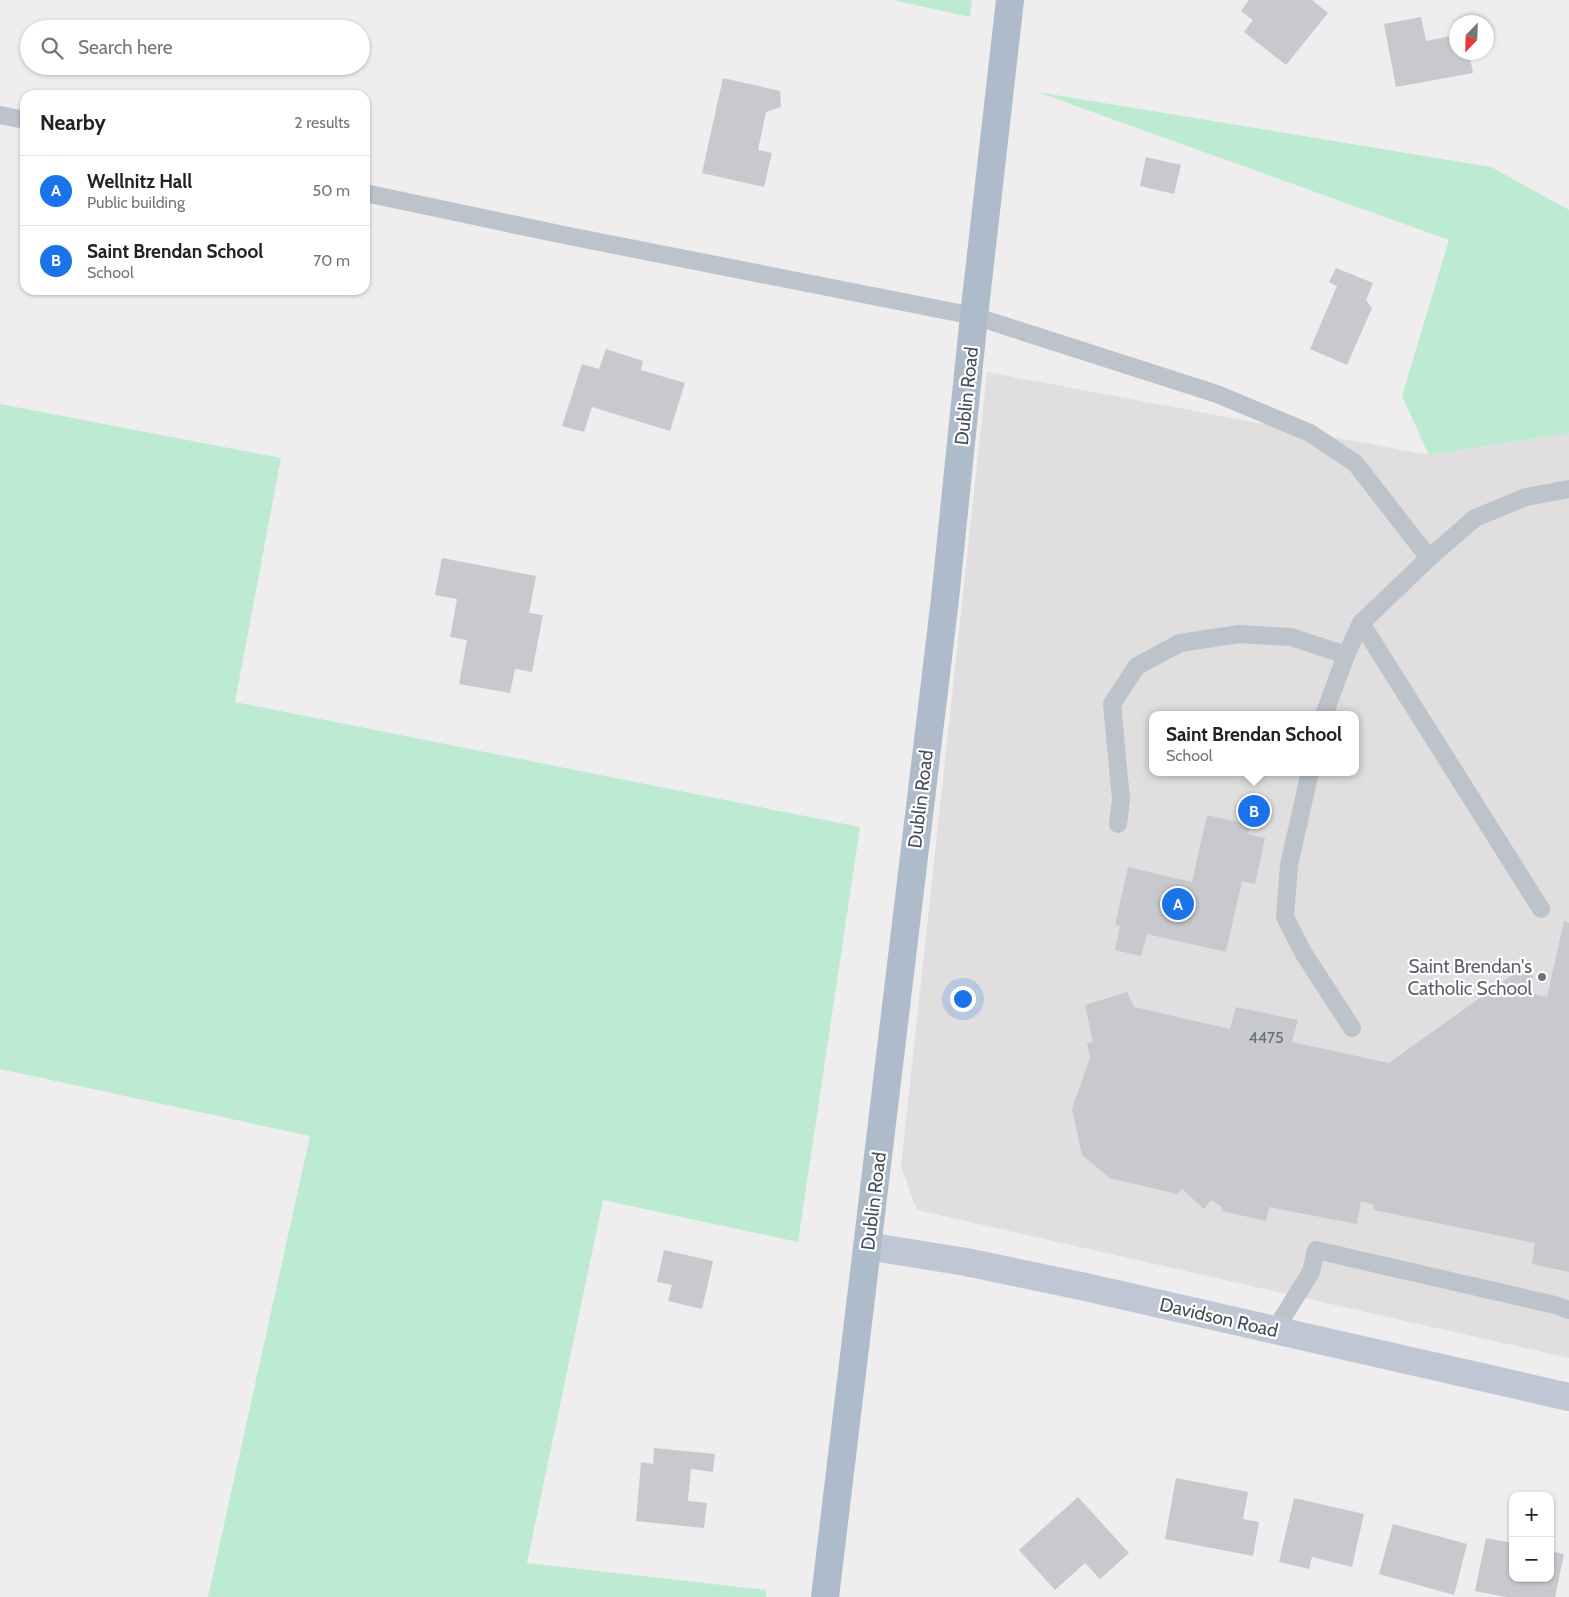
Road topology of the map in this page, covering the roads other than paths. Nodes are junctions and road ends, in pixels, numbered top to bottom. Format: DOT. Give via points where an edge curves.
graph roads {
  1 [pos="1010,0"];
  2 [pos="0,114"];
  3 [pos="20,119"];
  4 [pos="370,194"];
  5 [pos="974,316"];
  6 [pos="1569,489"];
  7 [pos="1429,558"];
  8 [pos="1361,623"];
  9 [pos="1346,655"];
  10 [pos="1325,711"];
  11 [pos="1309,776"];
  12 [pos="1118,824"];
  13 [pos="1541,909"];
  14 [pos="1352,1028"];
  15 [pos="868,1246"];
  16 [pos="1569,1310"];
  17 [pos="1276,1330"];
  18 [pos="1569,1397"];
  19 [pos="825,1597"];
  1 -- 5 [label="main road, Dublin Road"];
  2 -- 3 [label="lane"];
  4 -- 5 [label="lane"];
  5 -- 7 [label="lane" via="1217,394 1310,433 1355,463"];
  5 -- 15 [label="main road, Dublin Road" via="945,599"];
  6 -- 7 [label="lane" via="1526,497 1475,518"];
  7 -- 8 [label="lane"];
  8 -- 9 [label="lane"];
  8 -- 13 [label="lane"];
  9 -- 10 [label="lane"];
  9 -- 12 [label="lane" via="1291,637 1239,634 1180,643 1137,666 1112,704 1121,799"];
  11 -- 14 [label="lane" via="1289,865 1284,917"];
  15 -- 17 [label="main road, Davidson Road" via="966,1262"];
  15 -- 19 [label="main road, Dublin Road"];
  16 -- 17 [label="lane" via="1316,1250 1311,1272"];
  17 -- 18 [label="main road, Davidson Road"];
}
